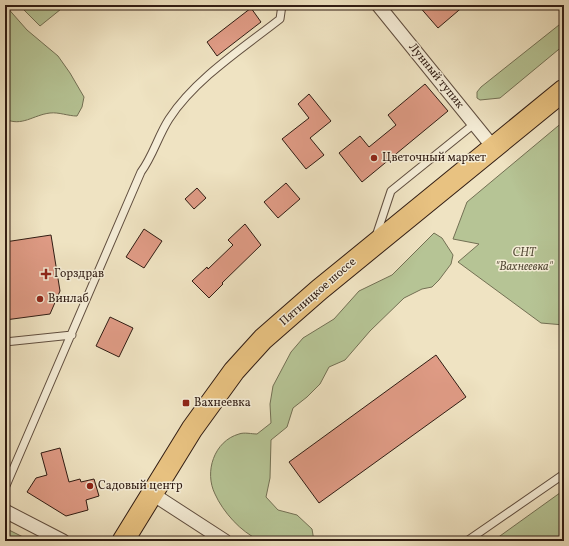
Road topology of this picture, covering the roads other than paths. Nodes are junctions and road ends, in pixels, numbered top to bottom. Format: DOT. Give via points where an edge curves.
graph roads {
  1 [pos="282,5"];
  2 [pos="378,5"];
  3 [pos="564,90"];
  4 [pos="474,124"];
  5 [pos="493,147"];
  6 [pos="373,245"];
  7 [pos="72,335"];
  8 [pos="5,342"];
  9 [pos="564,474"];
  10 [pos="5,488"];
  11 [pos="151,493"];
  12 [pos="5,512"];
  13 [pos="63,541"];
  14 [pos="123,541"];
  15 [pos="225,541"];
  16 [pos="467,541"];
  1 -- 7 [label="lane" via="280,19 225,61 192,91 169,119 150,160 141,172"];
  2 -- 4 [label="street, Лунный тупик"];
  3 -- 5 [label="main road, Пятницкое шоссе"];
  4 -- 5 [label="street, Лунный тупик"];
  4 -- 6 [label="lane" via="391,191"];
  5 -- 6 [label="main road, Пятницкое шоссе"];
  6 -- 11 [label="main road, Пятницкое шоссе" via="263,339 234,372 192,428"];
  7 -- 8 [label="lane"];
  7 -- 10 [label="lane"];
  9 -- 16 [label="lane"];
  11 -- 14 [label="main road, Пятницкое шоссе"];
  11 -- 15 [label="street"];
  12 -- 13 [label="street"];
}
